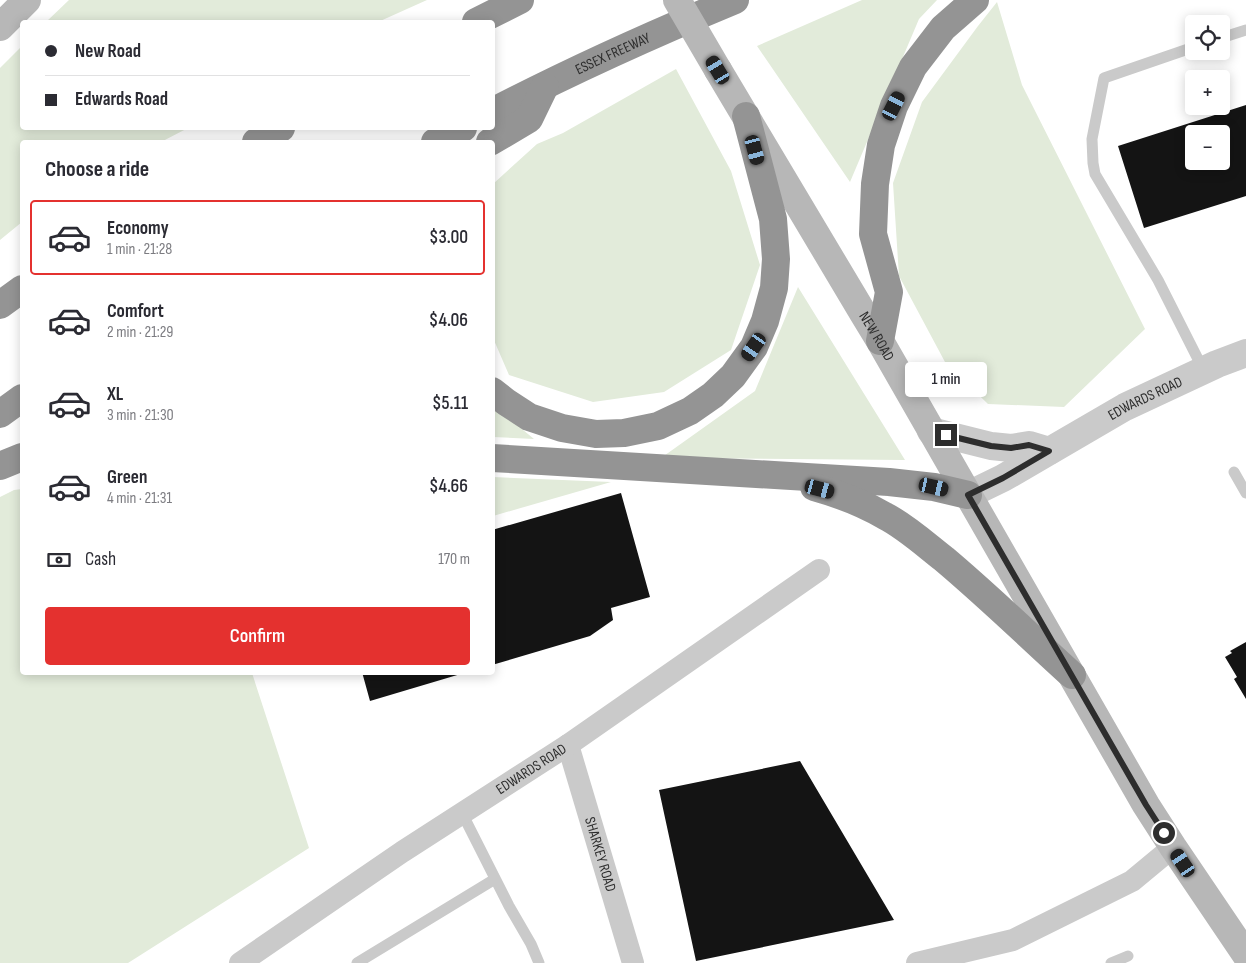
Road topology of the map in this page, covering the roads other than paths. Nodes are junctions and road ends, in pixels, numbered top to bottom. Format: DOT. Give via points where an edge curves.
graph roads {
  1 [pos="27,0"];
  2 [pos="520,0"];
  3 [pos="677,0"];
  4 [pos="735,0"];
  5 [pos="975,0"];
  6 [pos="480,20"];
  7 [pos="0,27"];
  8 [pos="1246,30"];
  9 [pos="1230,35"];
  10 [pos="1185,50"];
  11 [pos="545,86"];
  12 [pos="495,111"];
  13 [pos="746,116"];
  14 [pos="277,130"];
  15 [pos="459,130"];
  16 [pos="260,140"];
  17 [pos="439,140"];
  18 [pos="493,140"];
  19 [pos="20,290"];
  20 [pos="0,305"];
  21 [pos="880,342"];
  22 [pos="1246,353"];
  23 [pos="1204,371"];
  24 [pos="495,393"];
  25 [pos="20,399"];
  26 [pos="0,414"];
  27 [pos="931,431"];
  28 [pos="1049,451"];
  29 [pos="495,458"];
  30 [pos="20,459"];
  31 [pos="0,466"];
  32 [pos="1234,472"];
  33 [pos="749,474"];
  34 [pos="1246,492"];
  35 [pos="968,495"];
  36 [pos="819,570"];
  37 [pos="1072,675"];
  38 [pos="568,745"];
  39 [pos="462,813"];
  40 [pos="1173,847"];
  41 [pos="495,879"];
  42 [pos="1246,955"];
  43 [pos="1128,956"];
  44 [pos="240,963"];
  45 [pos="357,963"];
  46 [pos="539,963"];
  47 [pos="633,963"];
  48 [pos="917,963"];
  49 [pos="1110,963"];
  1 -- 7 [label="main road"];
  2 -- 6 [label="highway"];
  3 -- 13 [label="main road, NEW ROAD, bridge"];
  4 -- 11 [label="highway, ESSEX FREEWAY"];
  5 -- 21 [label="highway" via="943,28 913,67 894,106 881,145 873,234 889,292"];
  8 -- 9 [label="lane"];
  10 -- 23 [label="lane" via="1104,78 1092,151 1095,174 1158,280"];
  11 -- 12 [label="highway, ESSEX FREEWAY"];
  11 -- 18 [label="highway" via="529,119"];
  13 -- 21 [label="main road, NEW ROAD"];
  13 -- 24 [label="highway" via="773,219 776,259 774,288 765,321 754,347 733,376 690,411 658,426 624,433 596,434 562,428 529,416"];
  14 -- 16 [label="highway"];
  15 -- 17 [label="highway"];
  19 -- 20 [label="highway"];
  21 -- 27 [label="main road, NEW ROAD"];
  22 -- 23 [label="street, EDWARDS ROAD"];
  23 -- 28 [label="street, EDWARDS ROAD" via="1126,407"];
  25 -- 26 [label="highway"];
  27 -- 28 [label="street" via="991,446 1011,448 1029,445"];
  27 -- 35 [label="main road, NEW ROAD"];
  28 -- 35 [label="street, EDWARDS ROAD"];
  29 -- 33 [label="highway"];
  30 -- 31 [label="highway"];
  32 -- 34 [label="lane"];
  33 -- 35 [label="highway" via="889,482"];
  33 -- 37 [label="highway" via="835,493 887,517 926,544"];
  35 -- 37 [label="main road, NEW ROAD"];
  36 -- 38 [label="street, EDWARDS ROAD"];
  37 -- 40 [label="main road, NEW ROAD"];
  38 -- 39 [label="street, EDWARDS ROAD"];
  38 -- 47 [label="street, SHARKEY ROAD"];
  39 -- 41 [label="lane"];
  39 -- 44 [label="street, EDWARDS ROAD"];
  40 -- 42 [label="main road, NEW ROAD"];
  40 -- 48 [label="street" via="1132,881 1013,940"];
  41 -- 45 [label="lane"];
  41 -- 46 [label="lane"];
  43 -- 49 [label="lane"];
}
